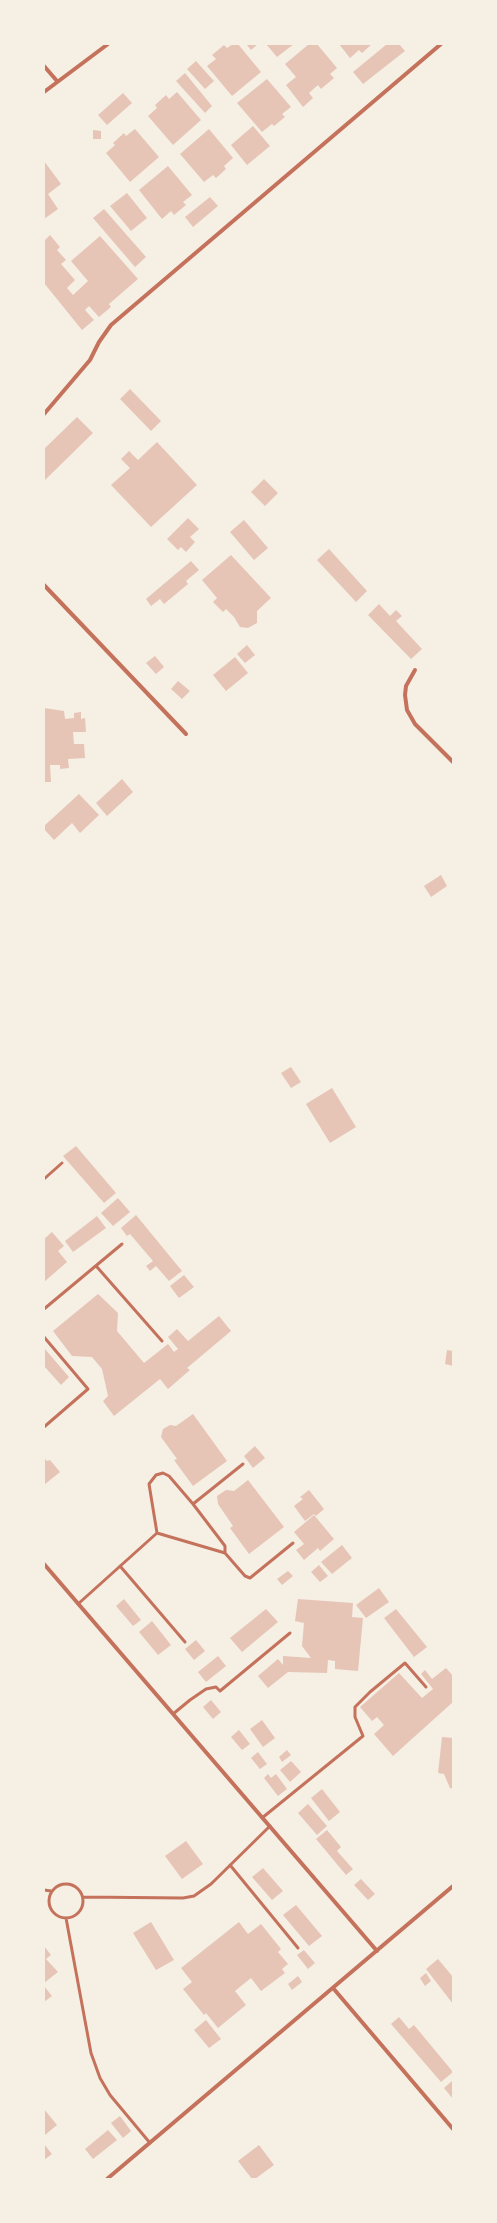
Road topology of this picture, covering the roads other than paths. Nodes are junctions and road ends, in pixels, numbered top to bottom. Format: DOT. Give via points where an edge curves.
graph roads {
  1 [pos="108,44"];
  2 [pos="441,44"];
  3 [pos="44,66"];
  4 [pos="57,81"];
  5 [pos="44,92"];
  6 [pos="44,414"];
  7 [pos="44,585"];
  8 [pos="415,670"];
  9 [pos="186,734"];
  10 [pos="453,762"];
  11 [pos="62,1164"];
  12 [pos="44,1179"];
  13 [pos="122,1244"];
  14 [pos="97,1267"];
  15 [pos="44,1309"];
  16 [pos="44,1337"];
  17 [pos="162,1341"];
  18 [pos="44,1427"];
  19 [pos="244,1464"];
  20 [pos="193,1504"];
  21 [pos="157,1533"];
  22 [pos="293,1543"];
  23 [pos="225,1553"];
  24 [pos="44,1564"];
  25 [pos="120,1566"];
  26 [pos="78,1604"];
  27 [pos="290,1633"];
  28 [pos="185,1642"];
  29 [pos="426,1687"];
  30 [pos="173,1714"];
  31 [pos="262,1818"];
  32 [pos="270,1826"];
  33 [pos="230,1865"];
  34 [pos="453,1886"];
  35 [pos="44,1890"];
  36 [pos="51,1891"];
  37 [pos="83,1897"];
  38 [pos="66,1918"];
  39 [pos="298,1948"];
  40 [pos="377,1951"];
  41 [pos="333,1988"];
  42 [pos="453,2129"];
  43 [pos="150,2143"];
  44 [pos="107,2179"];
  1 -- 4 [label="street"];
  2 -- 6 [label="street" via="111,325 90,360"];
  3 -- 4 [label="street"];
  4 -- 5 [label="street"];
  7 -- 9 [label="street"];
  8 -- 10 [label="street" via="406,686 407,710 415,724"];
  11 -- 12 [label="lane"];
  13 -- 14 [label="lane"];
  14 -- 15 [label="lane"];
  14 -- 17 [label="lane"];
  16 -- 18 [label="lane" via="88,1389"];
  19 -- 20 [label="lane"];
  20 -- 21 [label="lane" via="169,1476 163,1473 156,1475 149,1484"];
  20 -- 23 [label="lane" via="224,1546"];
  21 -- 23 [label="lane"];
  21 -- 25 [label="lane"];
  22 -- 23 [label="lane" via="250,1578 245,1576"];
  24 -- 26 [label="street"];
  25 -- 26 [label="lane"];
  25 -- 28 [label="lane"];
  26 -- 30 [label="street"];
  27 -- 30 [label="lane" via="220,1691 216,1686 206,1689"];
  29 -- 31 [label="lane" via="406,1663 370,1692 356,1707 355,1717 363,1736"];
  30 -- 31 [label="street"];
  31 -- 32 [label="street"];
  32 -- 33 [label="lane"];
  32 -- 40 [label="street"];
  33 -- 37 [label="lane" via="194,1896"];
  33 -- 39 [label="lane"];
  34 -- 40 [label="street"];
  35 -- 36 [label="lane"];
  36 -- 37 [label="lane" via="66,1883 77,1887"];
  36 -- 38 [label="lane" via="50,1908 57,1916"];
  37 -- 38 [label="lane" via="78,1913"];
  38 -- 43 [label="lane" via="91,2053 100,2078 110,2095"];
  40 -- 41 [label="street"];
  41 -- 42 [label="street"];
  41 -- 43 [label="street"];
  43 -- 44 [label="street"];
}
